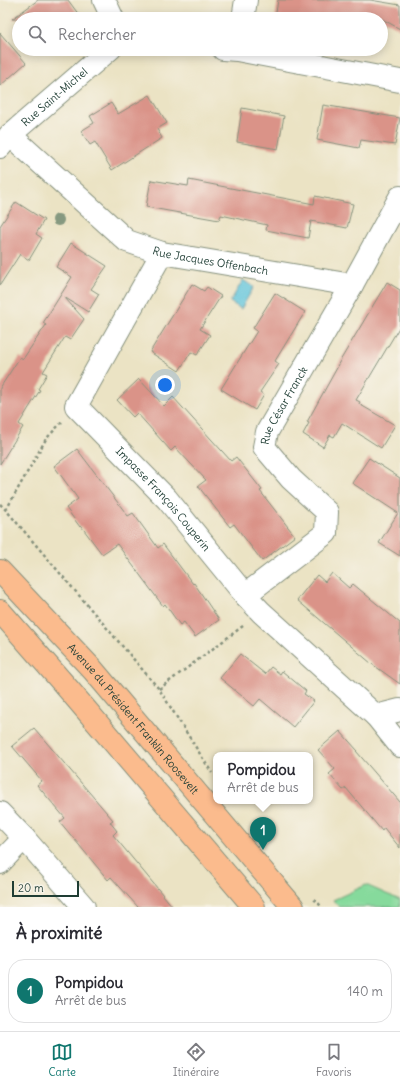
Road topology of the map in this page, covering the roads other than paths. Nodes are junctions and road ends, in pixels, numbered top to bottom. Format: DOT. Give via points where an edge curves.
graph roads {
  1 [pos="104,0"];
  2 [pos="246,0"];
  3 [pos="110,12"];
  4 [pos="244,12"];
  5 [pos="102,56"];
  6 [pos="265,56"];
  7 [pos="400,81"];
  8 [pos="5,141"];
  9 [pos="400,197"];
  10 [pos="162,253"];
  11 [pos="352,285"];
  12 [pos="0,570"];
  13 [pos="245,595"];
  14 [pos="0,611"];
  15 [pos="400,710"];
  16 [pos="376,716"];
  17 [pos="400,746"];
  18 [pos="0,814"];
  19 [pos="24,838"];
  20 [pos="0,863"];
  21 [pos="84,907"];
  22 [pos="254,907"];
  23 [pos="293,907"];
  1 -- 3 [label="street"];
  2 -- 4 [label="street"];
  5 -- 8 [label="street, Rue Saint-Michel"];
  6 -- 7 [label="street"];
  8 -- 10 [label="street, Rue Jacques Offenbach" via="126,241"];
  9 -- 11 [label="street"];
  10 -- 11 [label="street, Rue Jacques Offenbach"];
  10 -- 13 [label="street, Impasse François Couperin" via="76,406 167,499"];
  11 -- 13 [label="street, Rue César Franck" via="267,432 264,447 291,479 327,512 326,533"];
  12 -- 23 [label="main road, Avenue du Président Franklin Roosevelt" via="93,670"];
  13 -- 16 [label="street, Impasse François Couperin"];
  14 -- 22 [label="main road"];
  15 -- 16 [label="street"];
  16 -- 17 [label="street, Impasse François Couperin"];
  18 -- 19 [label="street"];
  19 -- 20 [label="street"];
  19 -- 21 [label="street"];
}
